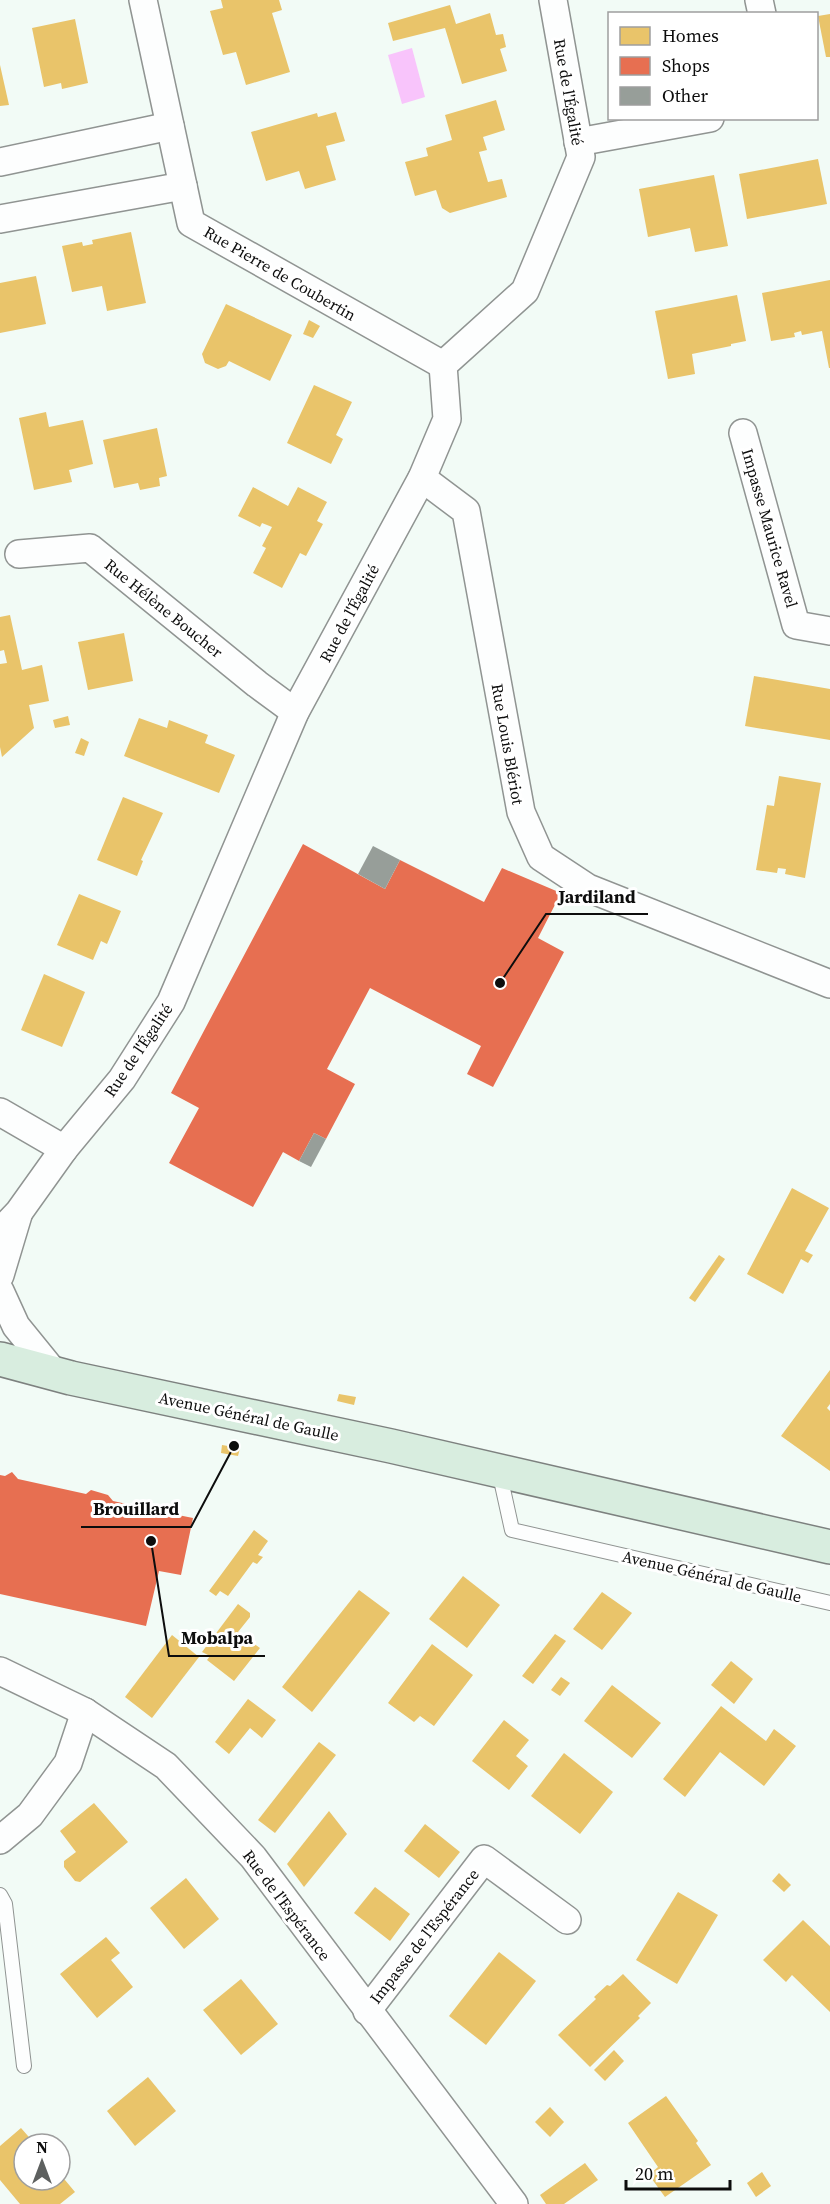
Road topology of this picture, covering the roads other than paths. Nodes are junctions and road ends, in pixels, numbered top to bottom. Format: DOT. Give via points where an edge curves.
graph roads {
  1 [pos="143,0"];
  2 [pos="553,0"];
  3 [pos="699,120"];
  4 [pos="170,126"];
  5 [pos="578,142"];
  6 [pos="0,162"];
  7 [pos="183,186"];
  8 [pos="0,219"];
  9 [pos="443,366"];
  10 [pos="743,433"];
  11 [pos="422,478"];
  12 [pos="18,554"];
  13 [pos="830,631"];
  14 [pos="296,712"];
  15 [pos="830,984"];
  16 [pos="0,1112"];
  17 [pos="64,1149"];
  18 [pos="19,1212"];
  19 [pos="0,1232"];
  20 [pos="0,1275"];
  21 [pos="0,1291"];
  22 [pos="0,1359"];
  23 [pos="55,1374"];
  24 [pos="499,1471"];
  25 [pos="830,1547"];
  26 [pos="830,1603"];
  27 [pos="0,1671"];
  28 [pos="85,1712"];
  29 [pos="0,1840"];
  30 [pos="0,1895"];
  31 [pos="567,1920"];
  32 [pos="367,2011"];
  33 [pos="24,2066"];
  34 [pos="514,2204"];
  1 -- 4 [label="street, Rue Pierre de Coubertin"];
  2 -- 5 [label="street, Rue de l'Égalité"];
  3 -- 5 [label="street"];
  4 -- 6 [label="street"];
  4 -- 7 [label="street, Rue Pierre de Coubertin"];
  5 -- 9 [label="street, Rue de l'Égalité" via="581,157 525,291"];
  7 -- 8 [label="street"];
  7 -- 9 [label="street, Rue Pierre de Coubertin" via="190,223"];
  9 -- 11 [label="street, Rue de l'Égalité" via="447,419"];
  10 -- 13 [label="street, Impasse Maurice Ravel" via="796,625"];
  11 -- 14 [label="street, Rue de l'Égalité"];
  11 -- 15 [label="street, Rue Louis Blériot" via="466,511 521,812 541,857 588,888"];
  12 -- 14 [label="street, Rue Hélène Boucher" via="90,548"];
  14 -- 17 [label="street, Rue de l'Égalité" via="171,1002 122,1079"];
  16 -- 17 [label="street"];
  17 -- 18 [label="street, Rue de l'Égalité"];
  18 -- 19 [label="street, Rue de l'Égalité"];
  18 -- 20 [label="street, Rue de l'Égalité"];
  21 -- 23 [label="street" via="16,1326"];
  22 -- 23 [label="main road, Avenue Général de Gaulle"];
  23 -- 24 [label="main road, Avenue Général de Gaulle"];
  24 -- 25 [label="main road, Avenue Général de Gaulle"];
  24 -- 26 [label="lane, Avenue Général de Gaulle" via="512,1530"];
  27 -- 28 [label="street, Rue de l'Espérance"];
  28 -- 29 [label="street" via="68,1763 30,1815"];
  28 -- 32 [label="street, Rue de l'Espérance" via="166,1766 253,1857"];
  30 -- 33 [label="lane" via="5,1904"];
  31 -- 32 [label="street, Impasse de l'Espérance" via="484,1859"];
  32 -- 34 [label="street, Rue de l'Espérance"];
}
